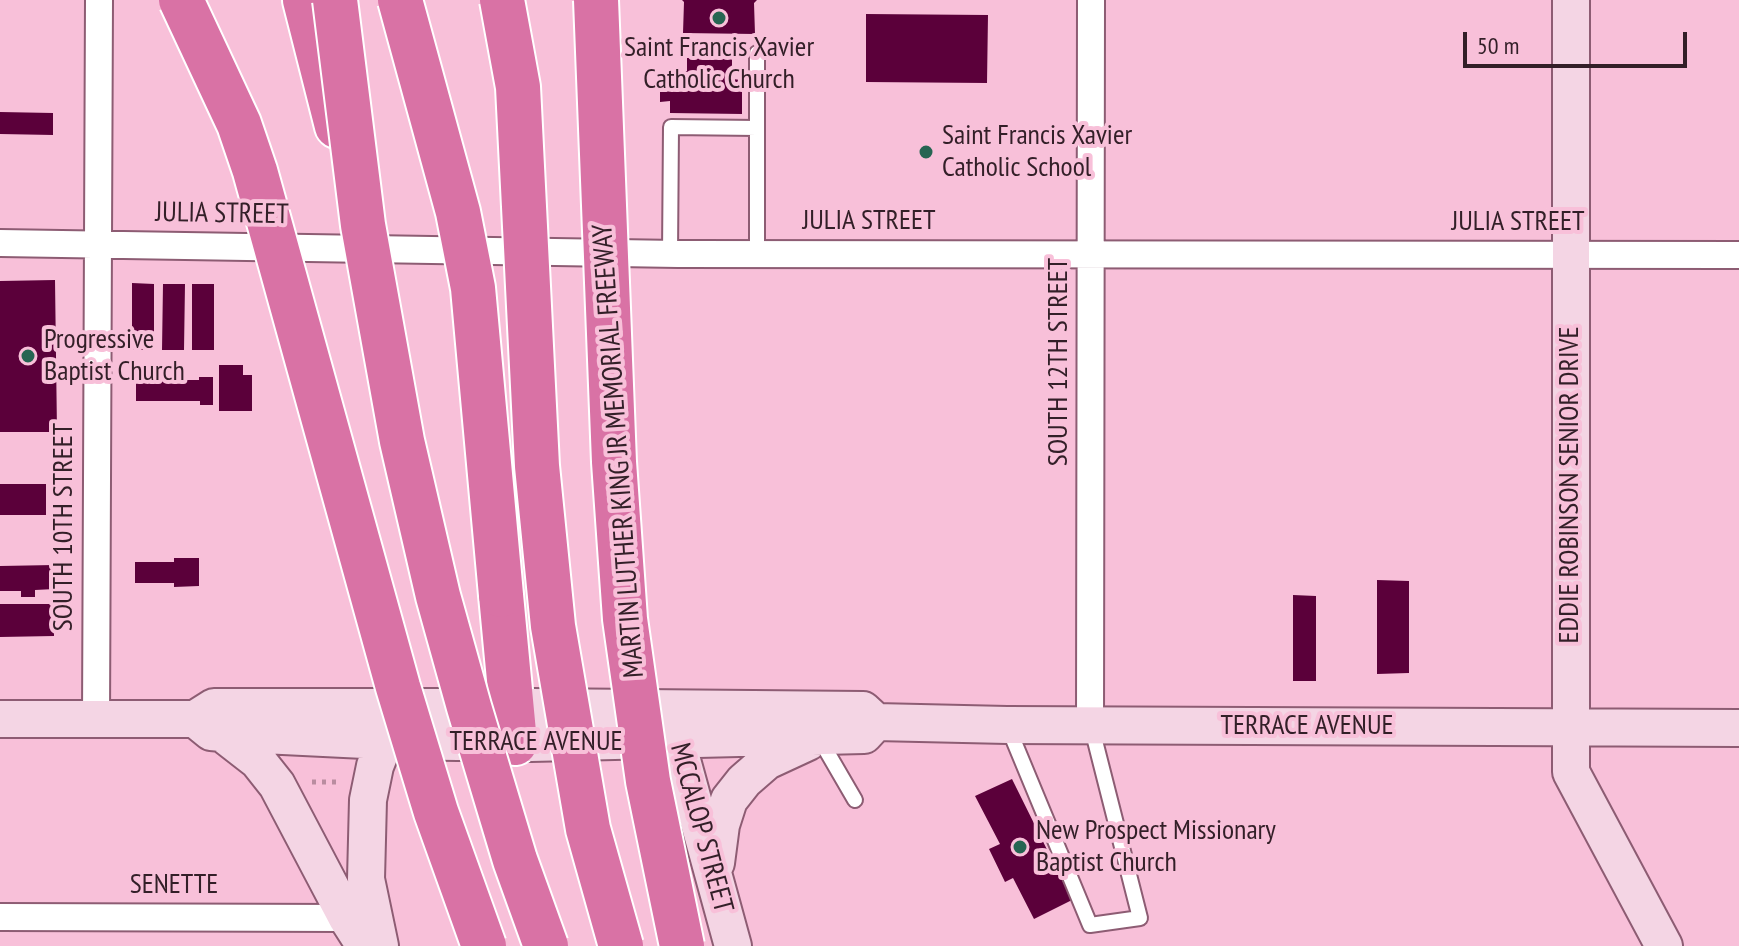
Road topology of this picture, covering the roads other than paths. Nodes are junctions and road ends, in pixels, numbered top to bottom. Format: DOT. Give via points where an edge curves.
graph roads {
  1 [pos="99,0"];
  2 [pos="181,0"];
  3 [pos="305,0"];
  4 [pos="335,0"];
  5 [pos="400,0"];
  6 [pos="502,0"];
  7 [pos="596,0"];
  8 [pos="1091,0"];
  9 [pos="1571,0"];
  10 [pos="757,53"];
  11 [pos="757,128"];
  12 [pos="363,225"];
  13 [pos="0,243"];
  14 [pos="97,243"];
  15 [pos="1091,252"];
  16 [pos="670,254"];
  17 [pos="757,254"];
  18 [pos="1571,254"];
  19 [pos="1739,255"];
  20 [pos="420,707"];
  21 [pos="0,719"];
  22 [pos="96,719"];
  23 [pos="876,722"];
  24 [pos="513,725"];
  25 [pos="1007,725"];
  26 [pos="1090,725"];
  27 [pos="208,726"];
  28 [pos="672,726"];
  29 [pos="1570,728"];
  30 [pos="1739,728"];
  31 [pos="819,738"];
  32 [pos="385,741"];
  33 [pos="855,800"];
  34 [pos="714,873"];
  35 [pos="0,917"];
  36 [pos="356,932"];
  37 [pos="380,946"];
  38 [pos="484,946"];
  39 [pos="546,946"];
  40 [pos="621,946"];
  41 [pos="682,946"];
  42 [pos="733,946"];
  43 [pos="1664,946"];
  1 -- 14 [label="street, SOUTH 10TH STREET"];
  2 -- 38 [label="highway, bridge" via="255,171 398,687"];
  3 -- 12 [label="highway, bridge"];
  4 -- 12 [label="highway, bridge"];
  5 -- 24 [label="highway, bridge" via="458,212 473,288"];
  6 -- 40 [label="highway, bridge" via="520,116 537,466 553,626 588,829"];
  7 -- 41 [label="highway, MARTIN LUTHER KING JR MEMORIAL FREEWAY, bridge" via="620,567 648,781"];
  8 -- 15 [label="street, SOUTH 12TH STREET"];
  9 -- 18 [label="street, EDDIE ROBINSON SENIOR DRIVE"];
  10 -- 11 [label="lane"];
  11 -- 16 [label="lane" via="671,127"];
  11 -- 17 [label="lane"];
  12 -- 39 [label="highway, bridge" via="402,441 438,596 515,860"];
  13 -- 14 [label="street, JULIA STREET"];
  14 -- 16 [label="street, JULIA STREET"];
  14 -- 22 [label="street, SOUTH 10TH STREET"];
  15 -- 17 [label="street, JULIA STREET"];
  15 -- 18 [label="street, JULIA STREET"];
  15 -- 26 [label="street, SOUTH 12TH STREET"];
  16 -- 17 [label="street, JULIA STREET"];
  18 -- 19 [label="street, JULIA STREET"];
  18 -- 29 [label="street, EDDIE ROBINSON SENIOR DRIVE"];
  20 -- 24 [label="street, TERRACE AVENUE"];
  20 -- 27 [label="street, TERRACE AVENUE" via="214,707"];
  20 -- 32 [label="street"];
  21 -- 22 [label="street, TERRACE AVENUE"];
  22 -- 27 [label="street, TERRACE AVENUE"];
  23 -- 25 [label="street, TERRACE AVENUE"];
  23 -- 28 [label="street, TERRACE AVENUE" via="863,710"];
  23 -- 31 [label="street, TERRACE AVENUE" via="864,735"];
  24 -- 28 [label="street, TERRACE AVENUE"];
  24 -- 32 [label="street, TERRACE AVENUE"];
  25 -- 26 [label="street, TERRACE AVENUE"];
  25 -- 26 [label="lane" via="1090,925 1140,918"];
  26 -- 29 [label="street, TERRACE AVENUE"];
  27 -- 32 [label="street, TERRACE AVENUE"];
  27 -- 36 [label="street" via="258,761 277,785"];
  28 -- 31 [label="street, TERRACE AVENUE"];
  28 -- 34 [label="street, MCCALOP STREET"];
  29 -- 30 [label="street, TERRACE AVENUE"];
  29 -- 43 [label="street, EDDIE ROBINSON SENIOR DRIVE" via="1571,772"];
  31 -- 33 [label="lane"];
  31 -- 34 [label="street" via="767,761 729,800"];
  32 -- 37 [label="street" via="368,800 365,843 366,879"];
  34 -- 42 [label="street, MCCALOP STREET"];
  35 -- 36 [label="street, SENETTE"];
}
